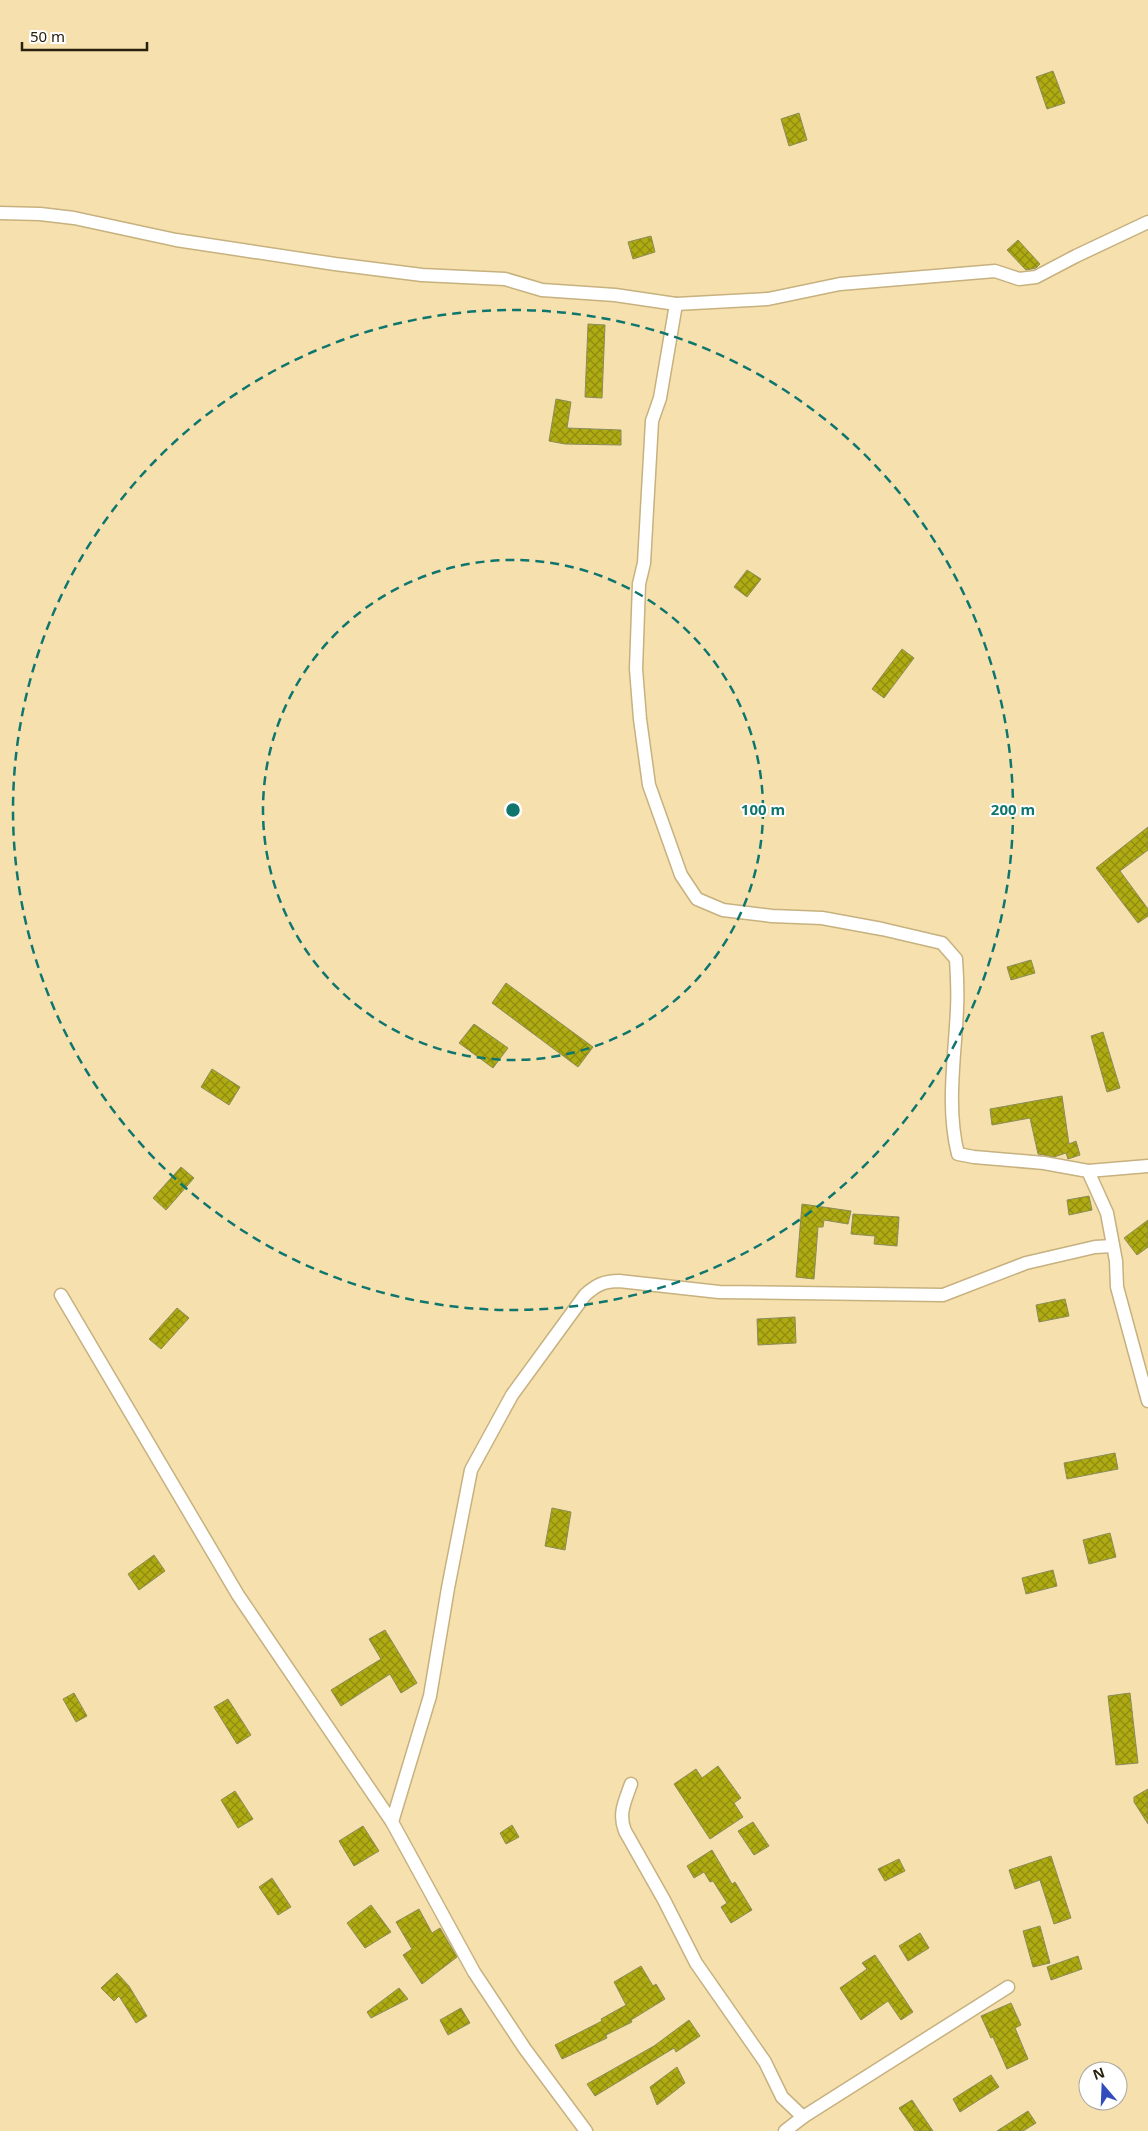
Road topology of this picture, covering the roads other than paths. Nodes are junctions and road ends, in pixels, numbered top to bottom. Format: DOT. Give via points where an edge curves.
graph roads {
  1 [pos="0,213"];
  2 [pos="1148,222"];
  3 [pos="676,304"];
  4 [pos="1148,1166"];
  5 [pos="1088,1170"];
  6 [pos="1113,1246"];
  7 [pos="61,1295"];
  8 [pos="1148,1402"];
  9 [pos="631,1784"];
  10 [pos="392,1822"];
  11 [pos="1008,1987"];
  12 [pos="802,2118"];
  13 [pos="586,2131"];
  14 [pos="785,2131"];
  1 -- 3 [label="street" via="74,218 176,240 335,264 422,275 505,279 542,290 616,295"];
  2 -- 3 [label="street" via="1036,277 1019,279 995,272 840,284 768,299"];
  3 -- 5 [label="street" via="660,398 652,421 636,669 649,785 681,875 697,899 723,910 822,918 942,943 956,959 957,1007 952,1068 953,1132 958,1154"];
  4 -- 5 [label="street"];
  5 -- 6 [label="street" via="1107,1213"];
  6 -- 8 [label="street" via="1117,1287"];
  6 -- 10 [label="street" via="1026,1263 943,1295 719,1292 619,1281 604,1281 594,1286 512,1395 470,1470 430,1696"];
  7 -- 10 [label="street" via="238,1595"];
  9 -- 12 [label="street" via="621,1814 626,1831 696,1963 765,2062 782,2097"];
  10 -- 13 [label="street" via="474,1972"];
  11 -- 12 [label="street"];
  12 -- 14 [label="street"];
}
